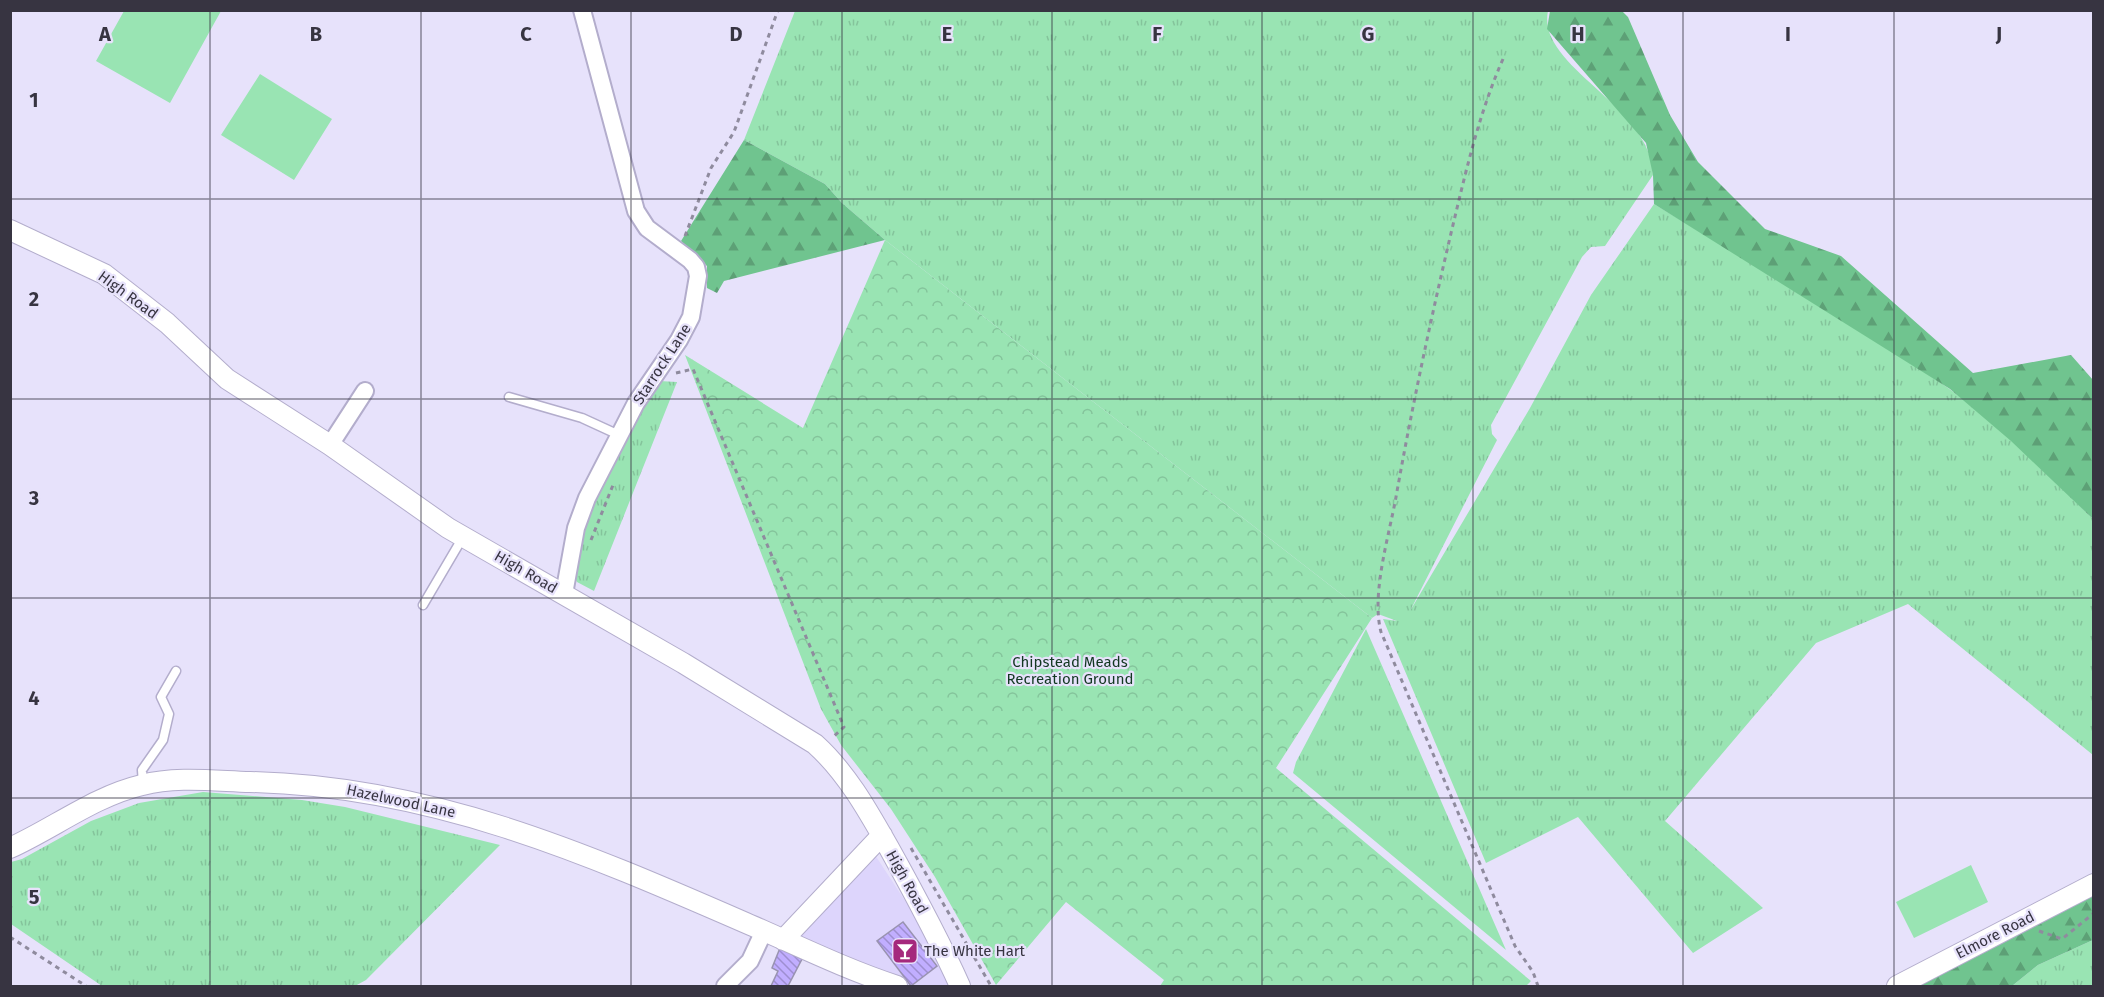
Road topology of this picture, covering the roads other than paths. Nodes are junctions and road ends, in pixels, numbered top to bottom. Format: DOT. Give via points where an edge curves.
graph roads {
  1 [pos="582,10"];
  2 [pos="10,230"];
  3 [pos="365,391"];
  4 [pos="509,397"];
  5 [pos="619,435"];
  6 [pos="330,445"];
  7 [pos="463,537"];
  8 [pos="564,594"];
  9 [pos="423,605"];
  10 [pos="176,670"];
  11 [pos="143,784"];
  12 [pos="882,835"];
  13 [pos="10,848"];
  14 [pos="2094,884"];
  15 [pos="764,931"];
  16 [pos="783,940"];
  17 [pos="873,983"];
  18 [pos="725,987"];
  19 [pos="897,987"];
  20 [pos="960,987"];
  21 [pos="1897,987"];
  1 -- 5 [label="street, Starrock Lane" via="636,211 647,228 696,267 698,276 693,307 680,340"];
  2 -- 6 [label="street, High Road" via="104,274 167,323 227,379"];
  3 -- 6 [label="street"];
  4 -- 5 [label="lane" via="582,418"];
  5 -- 8 [label="street, Starrock Lane" via="576,528"];
  6 -- 7 [label="street, High Road"];
  7 -- 8 [label="street, High Road"];
  7 -- 9 [label="lane"];
  8 -- 12 [label="street, High Road" via="815,744 840,769"];
  10 -- 11 [label="lane" via="161,697 169,714 163,740 142,770"];
  11 -- 13 [label="street, Hazelwood Lane" via="118,792"];
  11 -- 15 [label="street, Hazelwood Lane" via="184,780 282,782 418,802 516,828"];
  12 -- 16 [label="street"];
  12 -- 20 [label="street, High Road" via="921,904"];
  14 -- 21 [label="street, Elmore Road"];
  15 -- 16 [label="street, Hazelwood Lane"];
  15 -- 18 [label="street" via="750,961"];
  16 -- 17 [label="street, Hazelwood Lane"];
  17 -- 19 [label="street, Hazelwood Lane"];
}
